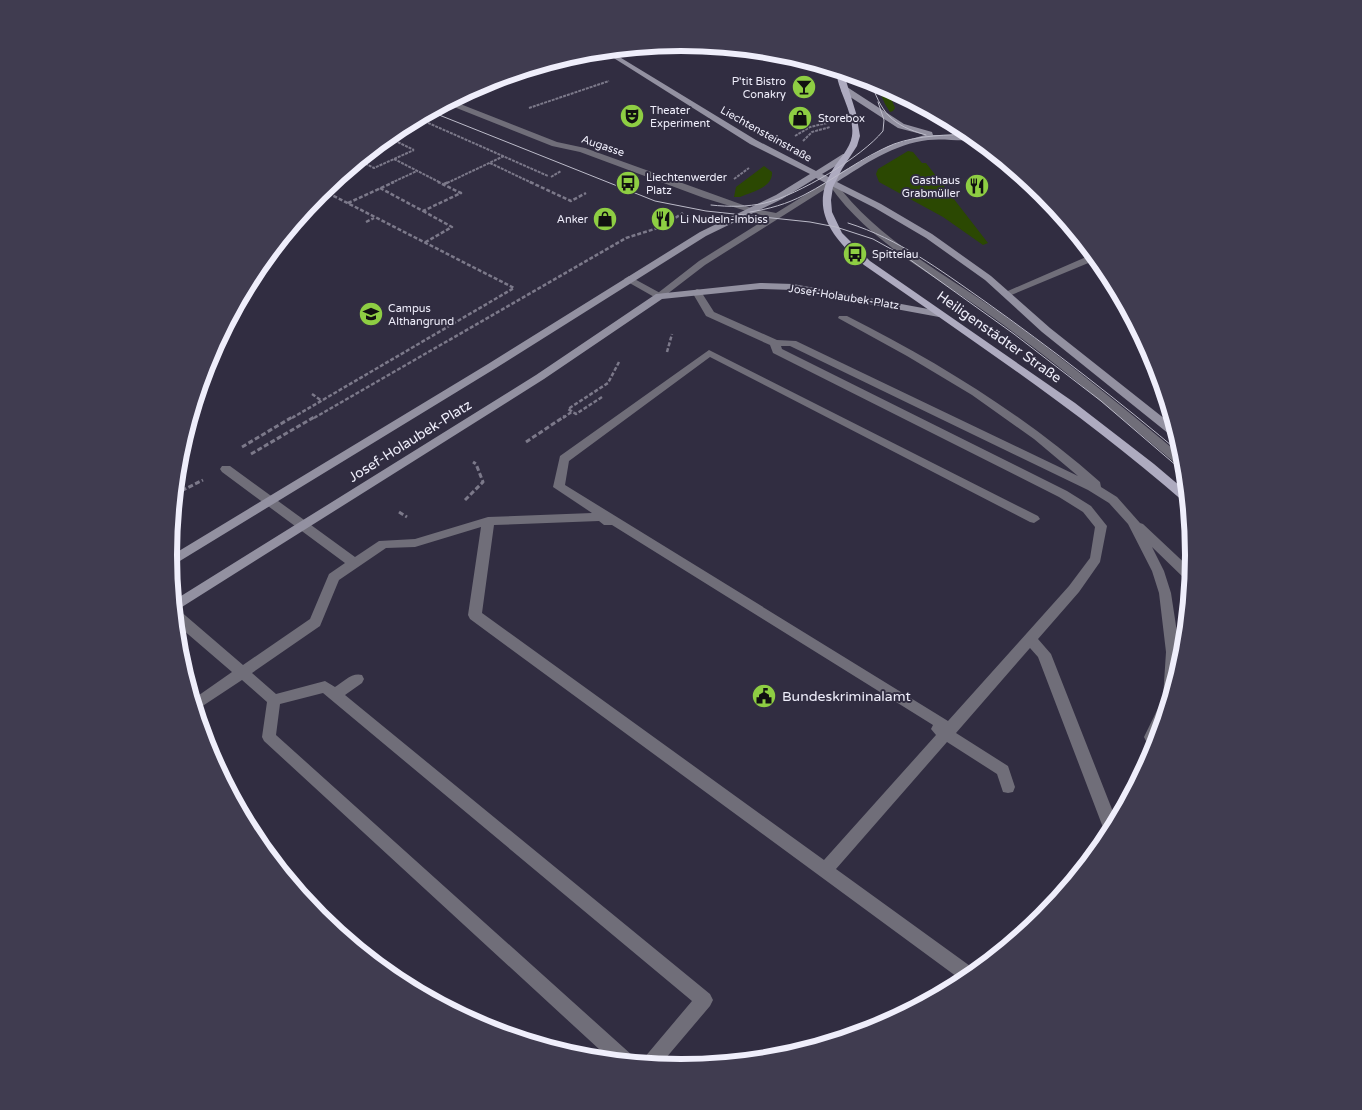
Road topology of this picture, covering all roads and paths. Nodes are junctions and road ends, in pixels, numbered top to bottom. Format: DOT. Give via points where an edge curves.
graph roads {
  1 [pos="614,56"];
  2 [pos="638,71"];
  3 [pos="841,77"];
  4 [pos="844,89"];
  5 [pos="454,105"];
  6 [pos="492,120"];
  7 [pos="425,121"];
  8 [pos="827,123"];
  9 [pos="827,127"];
  10 [pos="953,137"];
  11 [pos="962,137"];
  12 [pos="793,138"];
  13 [pos="395,140"];
  14 [pos="800,145"];
  15 [pos="505,156"];
  16 [pos="846,156"];
  17 [pos="394,159"];
  18 [pos="364,163"];
  19 [pos="490,163"];
  20 [pos="417,171"];
  21 [pos="816,174"];
  22 [pos="548,176"];
  23 [pos="831,182"];
  24 [pos="444,184"];
  25 [pos="380,188"];
  26 [pos="586,193"];
  27 [pos="330,194"];
  28 [pos="347,203"];
  29 [pos="753,210"];
  30 [pos="423,211"];
  31 [pos="681,214"];
  32 [pos="777,216"];
  33 [pos="375,217"];
  34 [pos="366,222"];
  35 [pos="423,243"];
  36 [pos="1089,259"];
  37 [pos="629,279"];
  38 [pos="698,292"];
  39 [pos="1006,294"];
  40 [pos="659,296"];
  41 [pos="939,314"];
  42 [pos="843,318"];
  43 [pos="672,334"];
  44 [pos="774,343"];
  45 [pos="667,352"];
  46 [pos="619,362"];
  47 [pos="608,393"];
  48 [pos="312,394"];
  49 [pos="322,401"];
  50 [pos="572,411"];
  51 [pos="1169,427"];
  52 [pos="526,442"];
  53 [pos="1175,457"];
  54 [pos="473,462"];
  55 [pos="230,472"];
  56 [pos="1180,493"];
  57 [pos="461,502"];
  58 [pos="1034,519"];
  59 [pos="488,522"];
  60 [pos="177,559"];
  61 [pos="354,563"];
  62 [pos="1185,571"];
  63 [pos="180,603"];
  64 [pos="182,621"];
  65 [pos="1029,639"];
  66 [pos="1172,666"];
  67 [pos="358,679"];
  68 [pos="334,695"];
  69 [pos="274,700"];
  70 [pos="199,702"];
  71 [pos="950,729"];
  72 [pos="1008,788"];
  73 [pos="1109,821"];
  74 [pos="826,870"];
  75 [pos="964,972"];
  76 [pos="619,1054"];
  77 [pos="655,1058"];
  1 -- 2 [label="main road, Liechtensteinstraße"];
  2 -- 6 [label="path"];
  2 -- 21 [label="main road, Liechtensteinstraße" via="753,142"];
  3 -- 4 [label="main road, Heiligenstädter Straße"];
  4 -- 10 [label="main road" via="906,128"];
  4 -- 16 [label="main road, Heiligenstädter Straße" via="856,133"];
  5 -- 6 [label="street, Augasse"];
  6 -- 29 [label="street, Augasse"];
  7 -- 15 [label="path"];
  8 -- 12 [label="path" via="810,127"];
  9 -- 14 [label="path" via="812,132"];
  10 -- 11 [label="main road"];
  10 -- 23 [label="main road" via="895,145"];
  13 -- 17 [label="path" via="414,150"];
  15 -- 19 [label="path"];
  15 -- 22 [label="path"];
  16 -- 21 [label="main road"];
  16 -- 23 [label="main road, Heiligenstädter Straße"];
  17 -- 18 [label="path" via="374,168"];
  17 -- 20 [label="path"];
  19 -- 24 [label="path"];
  19 -- 26 [label="path" via="571,201"];
  20 -- 24 [label="path"];
  20 -- 25 [label="path"];
  21 -- 23 [label="main road"];
  21 -- 29 [label="main road"];
  23 -- 32 [label="street"];
  23 -- 39 [label="main road" via="929,236 970,263"];
  23 -- 41 [label="main road, Heiligenstädter Straße" via="828,210 837,235 861,259"];
  23 -- 53 [label="street" via="845,202 876,232 996,315 1105,398"];
  24 -- 30 [label="path" via="461,192"];
  25 -- 28 [label="path"];
  25 -- 30 [label="path"];
  27 -- 28 [label="path"];
  28 -- 33 [label="path"];
  29 -- 32 [label="street, Augasse"];
  29 -- 37 [label="main road, Josef-Holaubek-Platz" via="714,228"];
  30 -- 35 [label="path" via="452,226"];
  31 -- 55 [label="path" via="662,228 626,238"];
  32 -- 40 [label="street" via="702,263"];
  33 -- 34 [label="path"];
  33 -- 35 [label="path"];
  35 -- 49 [label="path" via="514,288"];
  36 -- 39 [label="street"];
  37 -- 40 [label="street"];
  37 -- 60 [label="main road, Josef-Holaubek-Platz"];
  38 -- 40 [label="main road, Josef-Holaubek-Platz"];
  38 -- 41 [label="main road, Josef-Holaubek-Platz" via="760,286 793,288"];
  38 -- 44 [label="street" via="710,314"];
  39 -- 51 [label="main road"];
  40 -- 63 [label="main road, Josef-Holaubek-Platz" via="540,377"];
  41 -- 56 [label="main road, Heiligenstädter Straße" via="1080,411"];
  42 -- 62 [label="street" via="962,384 1017,422 1076,466"];
  43 -- 45 [label="path"];
  44 -- 65 [label="street" via="778,351 1087,509 1101,526 1096,559"];
  44 -- 66 [label="street" via="792,343 1113,500 1133,522 1158,571 1165,592"];
  46 -- 50 [label="path" via="608,383 568,409"];
  47 -- 50 [label="path" via="576,414"];
  48 -- 49 [label="path"];
  49 -- 55 [label="path" via="232,453"];
  50 -- 52 [label="path"];
  54 -- 57 [label="path" via="484,482"];
  55 -- 61 [label="street"];
  58 -- 71 [label="street" via="709,353 564,459 559,487"];
  59 -- 61 [label="street" via="415,543 383,544"];
  59 -- 72 [label="street" via="601,517 1003,770"];
  59 -- 74 [label="street" via="475,616"];
  61 -- 70 [label="street" via="334,577 316,622"];
  64 -- 69 [label="street"];
  65 -- 71 [label="street"];
  65 -- 73 [label="street" via="1044,654"];
  67 -- 68 [label="street"];
  68 -- 69 [label="street" via="325,687"];
  68 -- 77 [label="street" via="704,1000"];
  69 -- 76 [label="street" via="269,737"];
  71 -- 74 [label="street"];
  74 -- 75 [label="street"];
}
